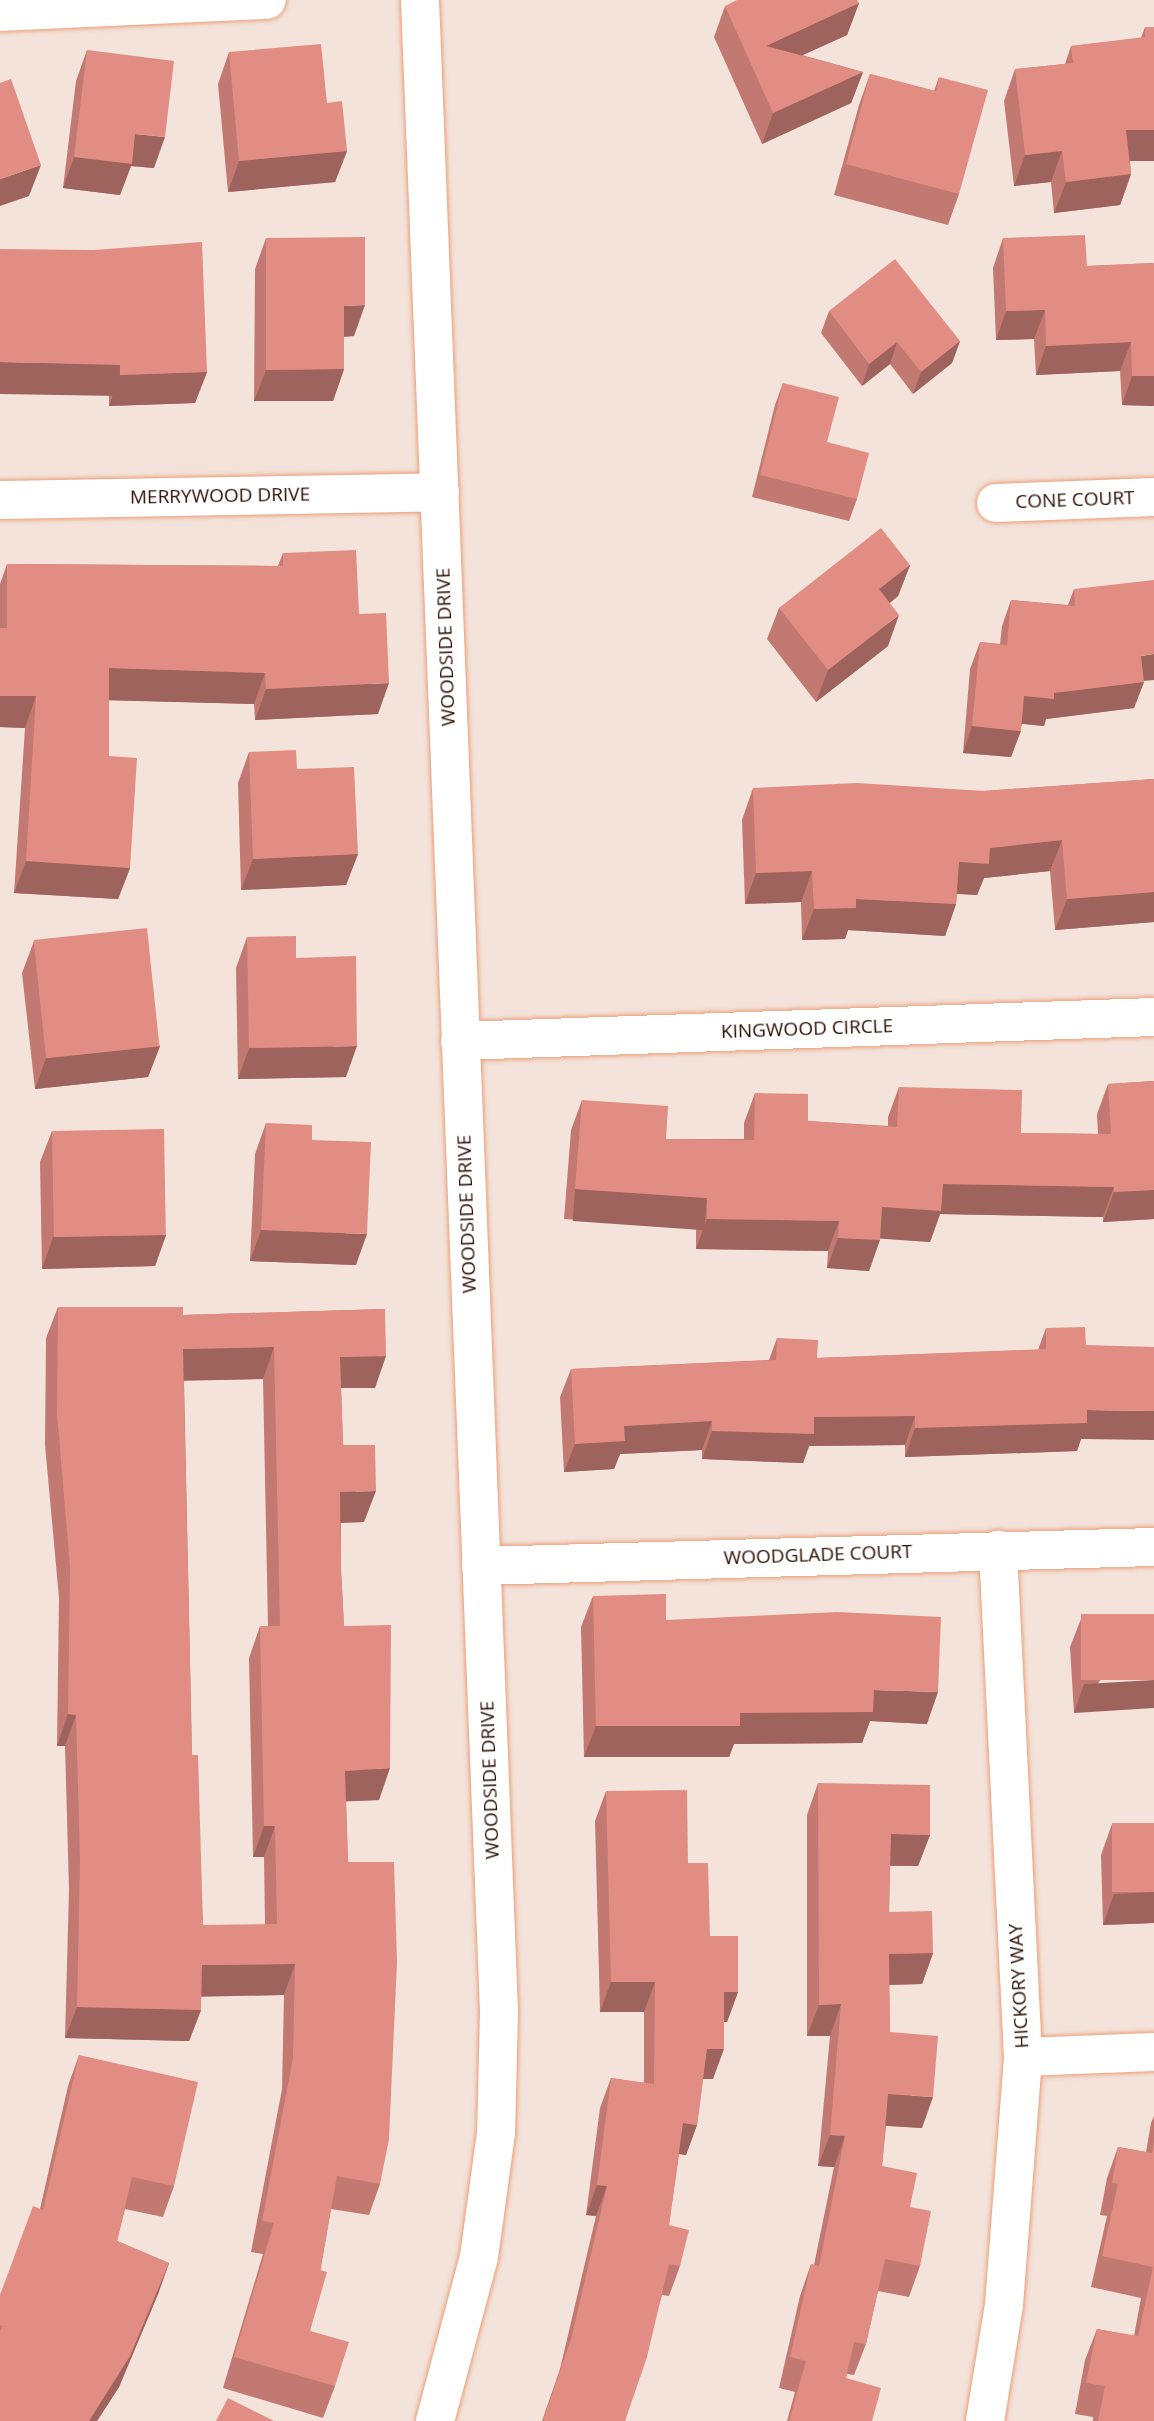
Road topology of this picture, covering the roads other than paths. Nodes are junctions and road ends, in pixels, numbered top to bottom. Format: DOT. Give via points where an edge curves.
graph roads {
  1 [pos="267,0"];
  2 [pos="420,0"];
  3 [pos="0,12"];
  4 [pos="440,492"];
  5 [pos="1154,497"];
  6 [pos="0,500"];
  7 [pos="996,503"];
  8 [pos="1154,1017"];
  9 [pos="460,1041"];
  10 [pos="1154,1547"];
  11 [pos="998,1550"];
  12 [pos="481,1566"];
  13 [pos="1154,2052"];
  14 [pos="1023,2057"];
  15 [pos="435,2421"];
  16 [pos="985,2421"];
  1 -- 3 [label="street"];
  2 -- 4 [label="street, WOODSIDE DRIVE"];
  4 -- 6 [label="street, MERRYWOOD DRIVE"];
  4 -- 9 [label="street, WOODSIDE DRIVE"];
  5 -- 7 [label="street, CONE COURT"];
  8 -- 9 [label="street, KINGWOOD CIRCLE"];
  9 -- 12 [label="street, WOODSIDE DRIVE"];
  10 -- 11 [label="street, WOODGLADE COURT"];
  11 -- 12 [label="street, WOODGLADE COURT"];
  11 -- 14 [label="street, HICKORY WAY"];
  12 -- 15 [label="street, WOODSIDE DRIVE" via="499,2013 495,2133 479,2257"];
  13 -- 14 [label="street"];
  14 -- 16 [label="street, HICKORY WAY" via="1004,2305"];
}
